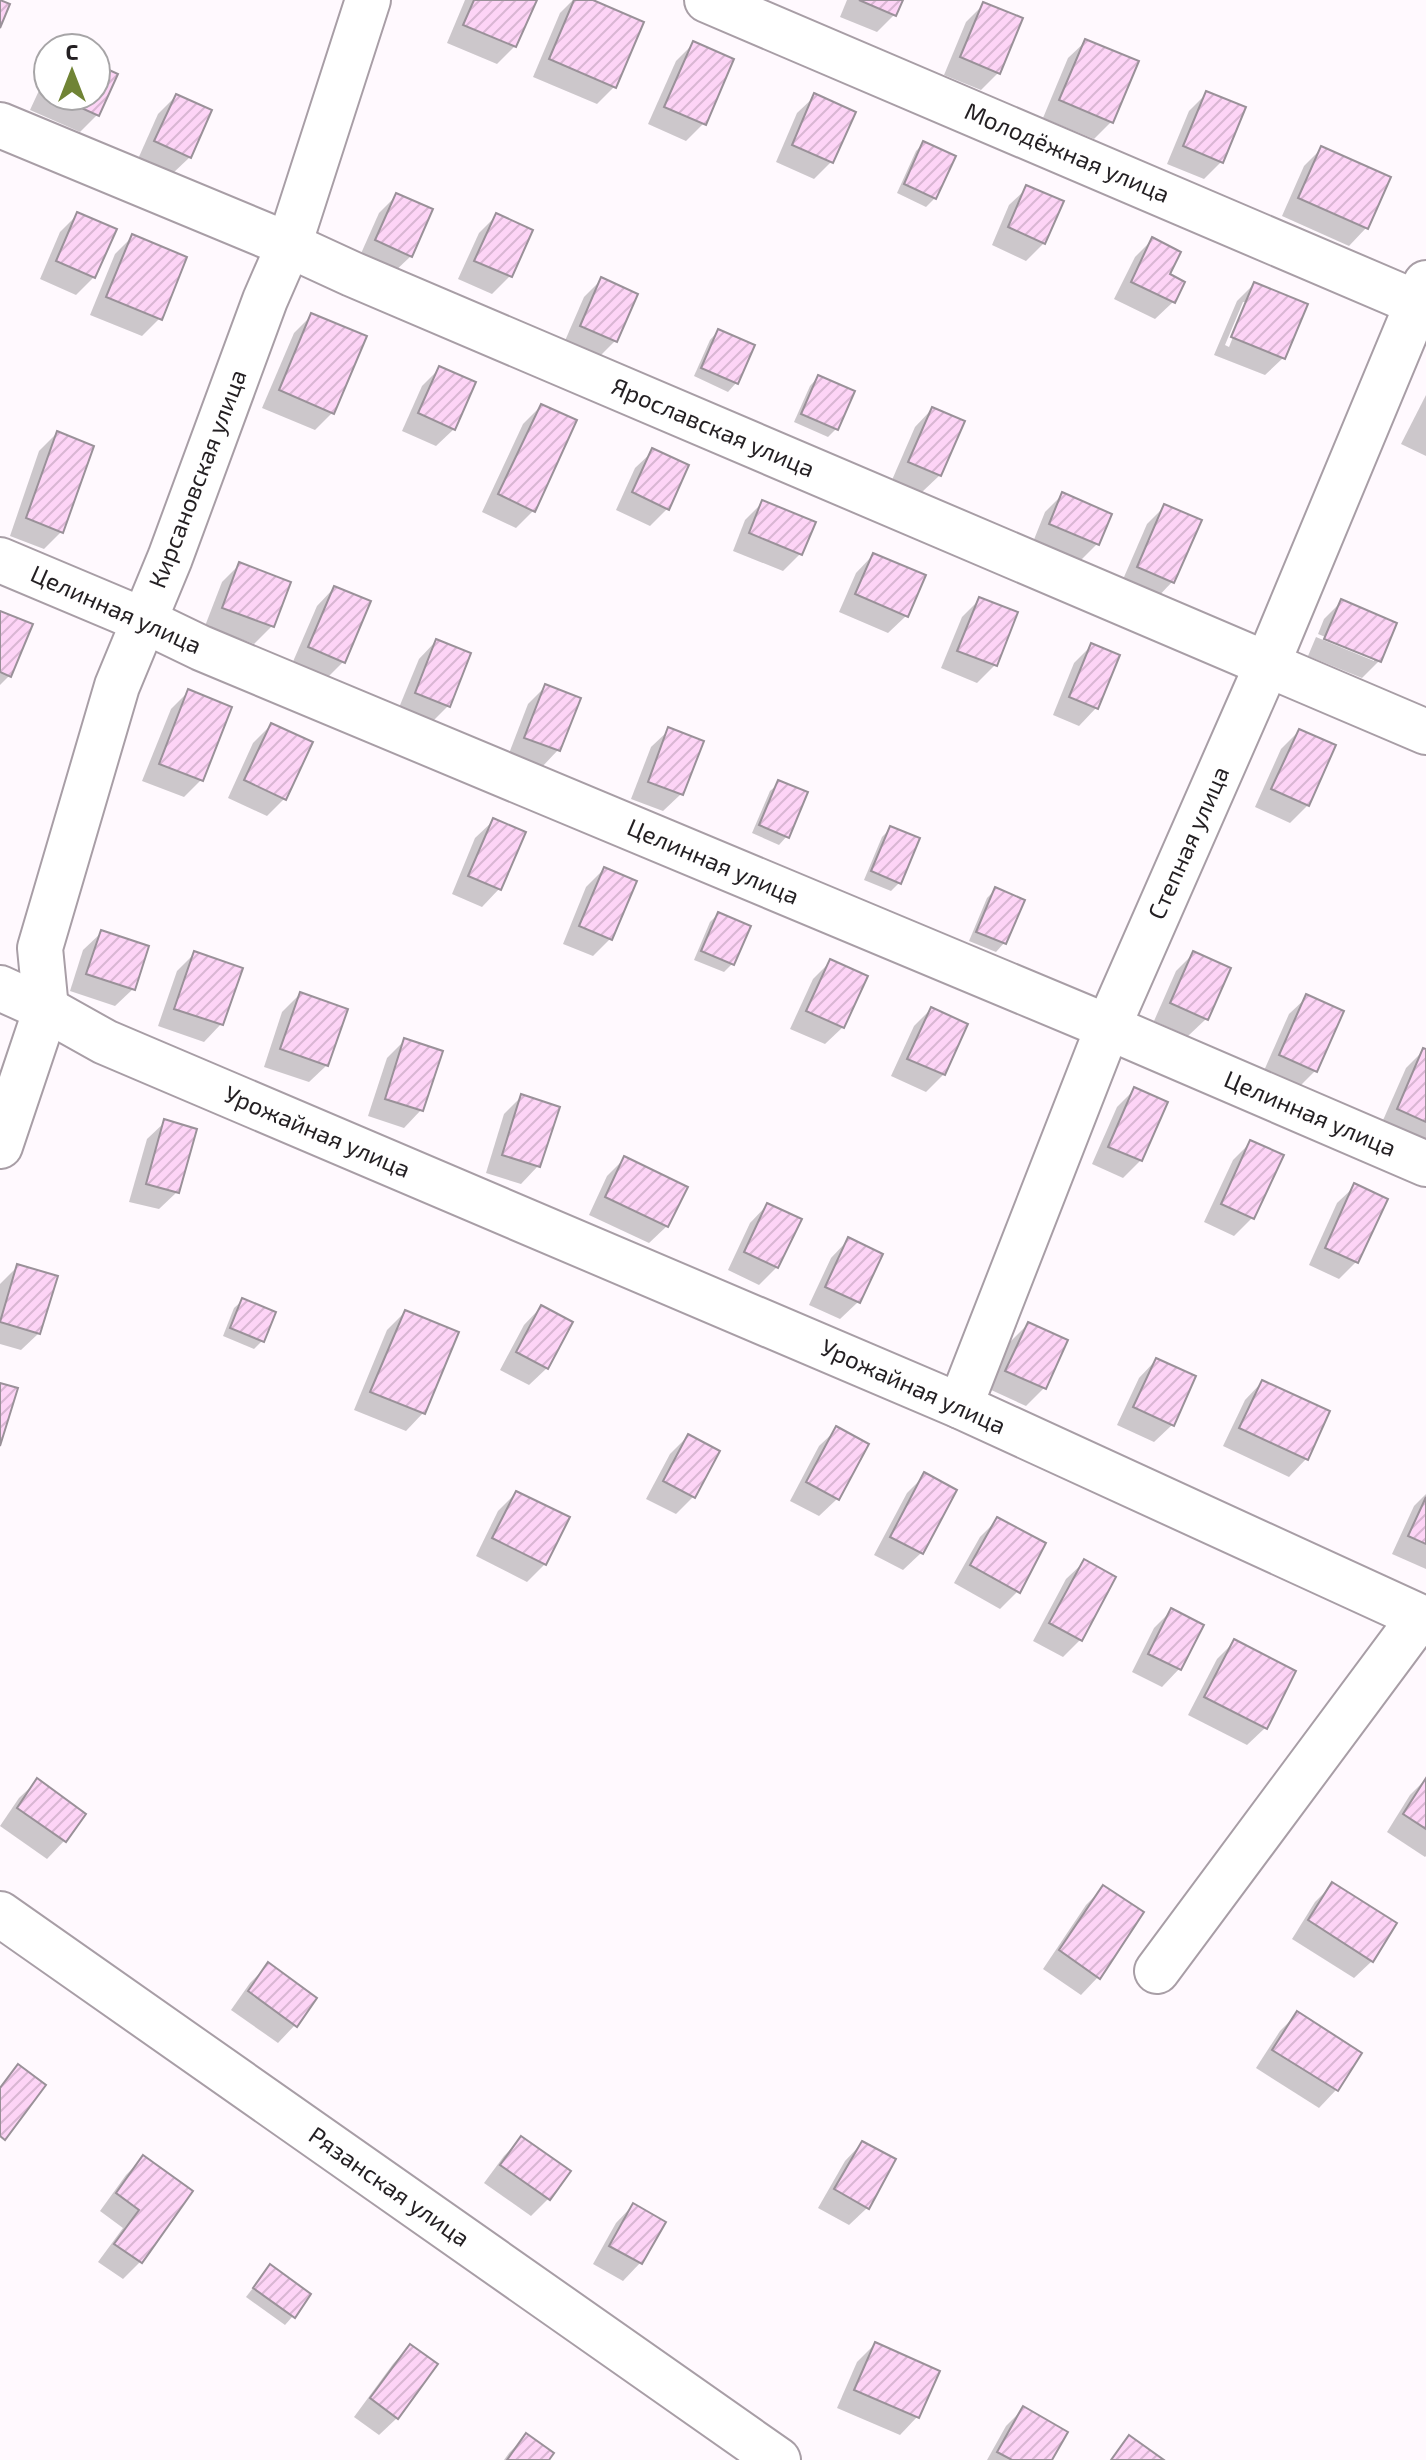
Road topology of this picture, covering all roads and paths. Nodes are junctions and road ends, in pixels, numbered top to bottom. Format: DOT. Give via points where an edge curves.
graph roads {
  1 [pos="368,0"];
  2 [pos="707,0"];
  3 [pos="0,125"];
  4 [pos="289,245"];
  5 [pos="1423,297"];
  6 [pos="0,560"];
  7 [pos="145,621"];
  8 [pos="1267,665"];
  9 [pos="1426,732"];
  10 [pos="0,988"];
  11 [pos="46,1009"];
  12 [pos="1108,1027"];
  13 [pos="0,1146"];
  14 [pos="1426,1164"];
  15 [pos="960,1406"];
  16 [pos="0,1914"];
  17 [pos="1157,1971"];
  18 [pos="778,2460"];
  1 -- 4 [label="street, Кирсановская улица"];
  2 -- 5 [label="street, Молодёжная улица"];
  3 -- 4 [label="street, Ярославская улица"];
  4 -- 7 [label="street, Кирсановская улица"];
  4 -- 8 [label="street, Ярославская улица"];
  5 -- 8 [label="street, Степная улица"];
  6 -- 7 [label="street, Целинная улица"];
  7 -- 11 [label="street, Кирсановская улица" via="117,686 40,948"];
  7 -- 12 [label="street, Целинная улица"];
  8 -- 9 [label="street, Ярославская улица"];
  8 -- 12 [label="street, Степная улица"];
  10 -- 11 [label="street, Урожайная улица"];
  11 -- 13 [label="street, Кирсановская улица"];
  11 -- 15 [label="street, Урожайная улица" via="105,1042"];
  12 -- 14 [label="street, Целинная улица"];
  12 -- 15 [label="street, Степная улица"];
  15 -- 17 [label="street, Урожайная улица" via="1420,1617"];
  16 -- 18 [label="street, Рязанская улица"];
}
